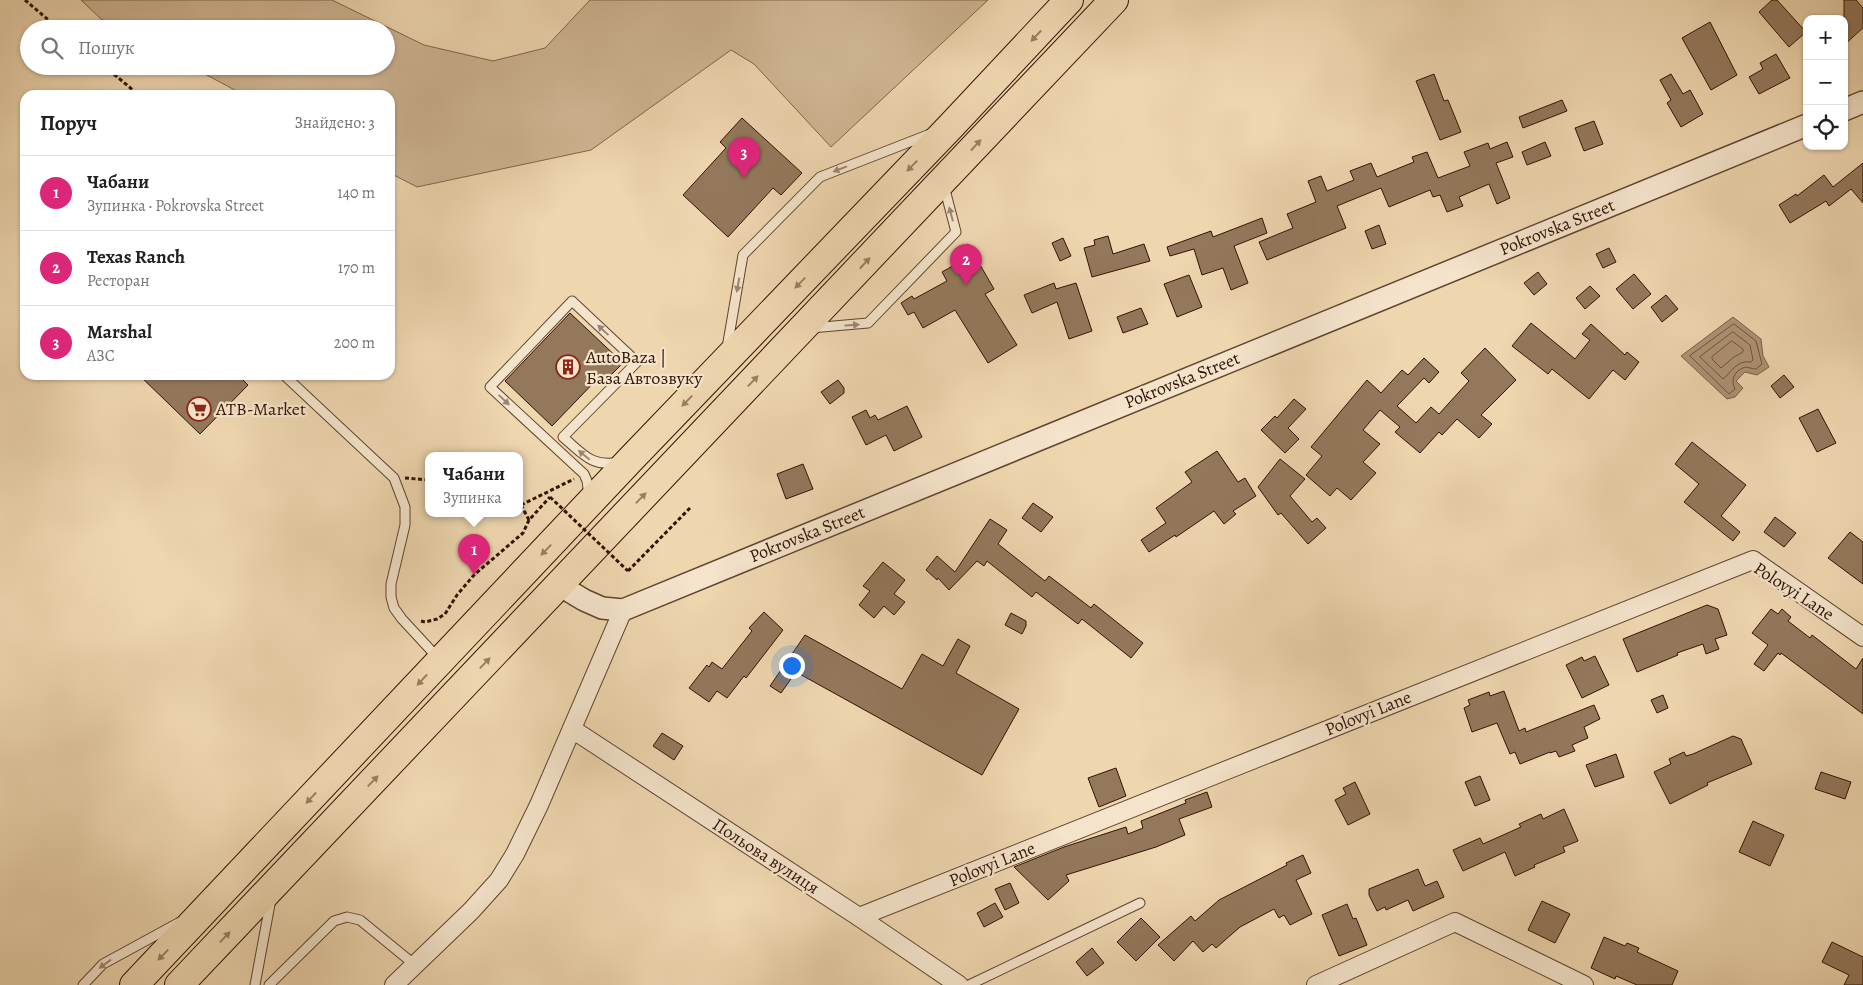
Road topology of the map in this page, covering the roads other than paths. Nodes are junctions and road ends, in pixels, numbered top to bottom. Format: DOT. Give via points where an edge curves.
graph roads {
  1 [pos="1069,0"];
  2 [pos="1114,0"];
  3 [pos="1863,102"];
  4 [pos="1848,108"];
  5 [pos="951,126"];
  6 [pos="1803,127"];
  7 [pos="943,180"];
  8 [pos="803,329"];
  9 [pos="724,362"];
  10 [pos="289,380"];
  11 [pos="630,460"];
  12 [pos="587,506"];
  13 [pos="559,585"];
  14 [pos="623,610"];
  15 [pos="1863,637"];
  16 [pos="441,661"];
  17 [pos="572,729"];
  18 [pos="274,885"];
  19 [pos="1140,903"];
  20 [pos="208,907"];
  21 [pos="859,917"];
  22 [pos="415,965"];
  23 [pos="83,985"];
  24 [pos="134,985"];
  25 [pos="179,985"];
  26 [pos="255,985"];
  27 [pos="269,985"];
  28 [pos="394,985"];
  29 [pos="959,985"];
  30 [pos="968,985"];
  31 [pos="1316,985"];
  32 [pos="1584,985"];
  1 -- 5 [label="highway, one-way"];
  7 -- 2 [label="highway, one-way"];
  3 -- 4 [label="street"];
  5 -- 9 [label="highway, one-way"];
  5 -- 9 [label="lane, one-way" via="820,177 743,255"];
  6 -- 14 [label="street, Pokrovska Street"];
  8 -- 7 [label="highway, one-way"];
  8 -- 7 [label="lane, one-way" via="868,324 956,232"];
  13 -- 8 [label="highway, one-way"];
  9 -- 11 [label="highway, one-way"];
  10 -- 16 [label="lane" via="394,478 405,507 405,525 391,597 402,619"];
  11 -- 12 [label="highway"];
  11 -- 12 [label="lane, one-way" via="615,463 591,461 563,438 637,362 572,301 490,387 584,474 589,493"];
  12 -- 16 [label="highway, one-way"];
  13 -- 14 [label="street" via="602,608"];
  18 -- 13 [label="highway, one-way"];
  14 -- 17 [label="street"];
  15 -- 21 [label="street, Polovyi Lane" via="1753,560"];
  16 -- 20 [label="highway, one-way"];
  17 -- 21 [label="street, Польова вулиця"];
  17 -- 22 [label="street" via="519,846 499,880"];
  25 -- 18 [label="highway, one-way"];
  18 -- 26 [label="lane"];
  19 -- 30 [label="lane"];
  20 -- 23 [label="lane, one-way" via="102,964"];
  20 -- 24 [label="highway, one-way"];
  21 -- 29 [label="street, Польова вулиця"];
  22 -- 27 [label="lane" via="360,920 347,917 334,920"];
  22 -- 28 [label="street"];
  31 -- 32 [label="street" via="1455,922"];
}
